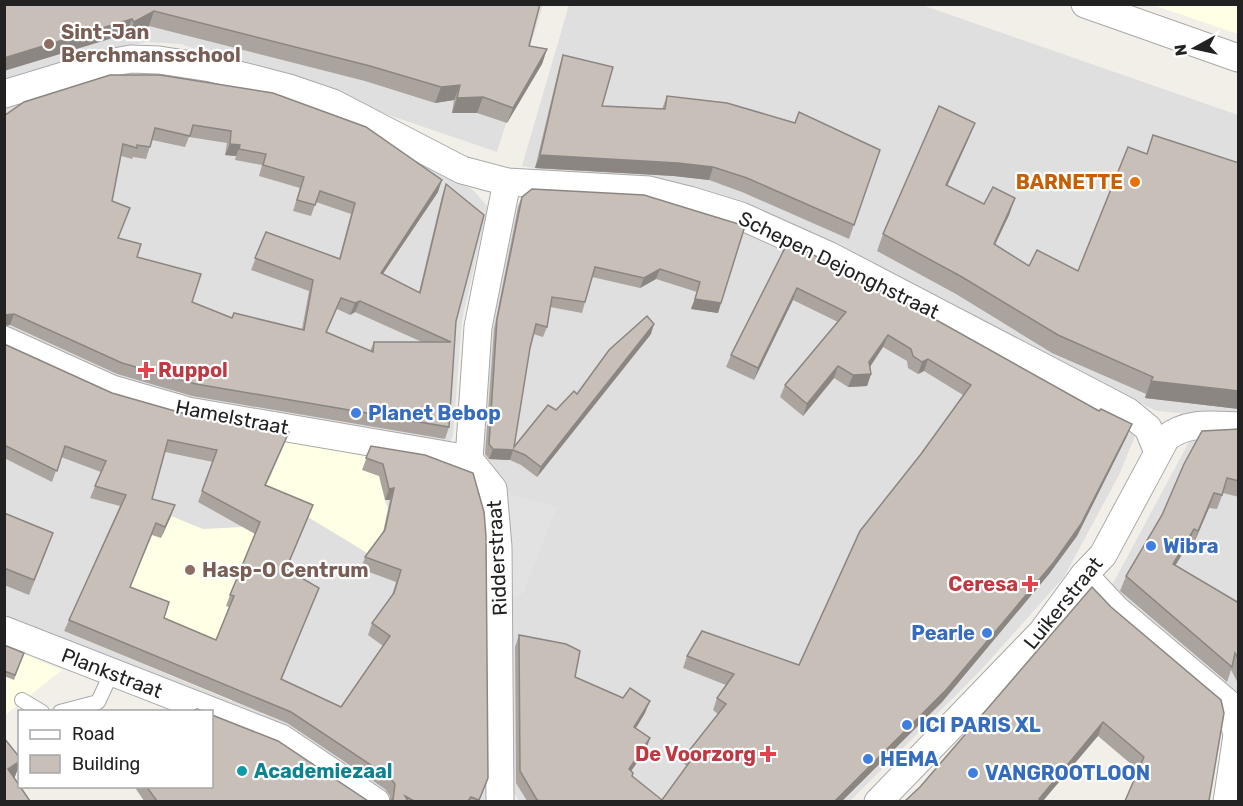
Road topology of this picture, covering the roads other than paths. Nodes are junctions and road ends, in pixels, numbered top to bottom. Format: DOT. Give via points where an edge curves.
graph roads {
  1 [pos="1085,4"];
  2 [pos="1239,58"];
  3 [pos="4,94"];
  4 [pos="507,182"];
  5 [pos="4,340"];
  6 [pos="1239,426"];
  7 [pos="1157,450"];
  8 [pos="469,459"];
  9 [pos="1084,575"];
  10 [pos="4,630"];
  11 [pos="112,672"];
  12 [pos="22,700"];
  13 [pos="40,710"];
  14 [pos="64,710"];
  15 [pos="209,710"];
  16 [pos="213,711"];
  17 [pos="376,801"];
  18 [pos="500,801"];
  19 [pos="878,801"];
  20 [pos="1227,801"];
  1 -- 2 [label="street"];
  3 -- 4 [label="street, Schepen Dejonghstraat" via="131,59 211,68 333,103 462,170"];
  4 -- 7 [label="street, Schepen Dejonghstraat" via="649,190 741,216 830,256 1127,411 1148,428"];
  4 -- 8 [label="street" via="478,327"];
  5 -- 8 [label="street, Hamelstraat" via="112,389 188,411"];
  6 -- 7 [label="street, Luikerstraat" via="1188,426 1166,438"];
  7 -- 9 [label="street, Luikerstraat" via="1103,555"];
  8 -- 18 [label="street, Ridderstraat" via="493,489 501,606"];
  9 -- 19 [label="street, Luikerstraat" via="1042,632"];
  9 -- 20 [label="street" via="1116,609 1230,705 1237,735"];
  10 -- 11 [label="street, Plankstraat"];
  11 -- 14 [label="lane" via="98,702"];
  11 -- 15 [label="street, Plankstraat"];
  12 -- 13 [label="lane"];
  16 -- 17 [label="street, Plankstraat" via="281,738"];
}
